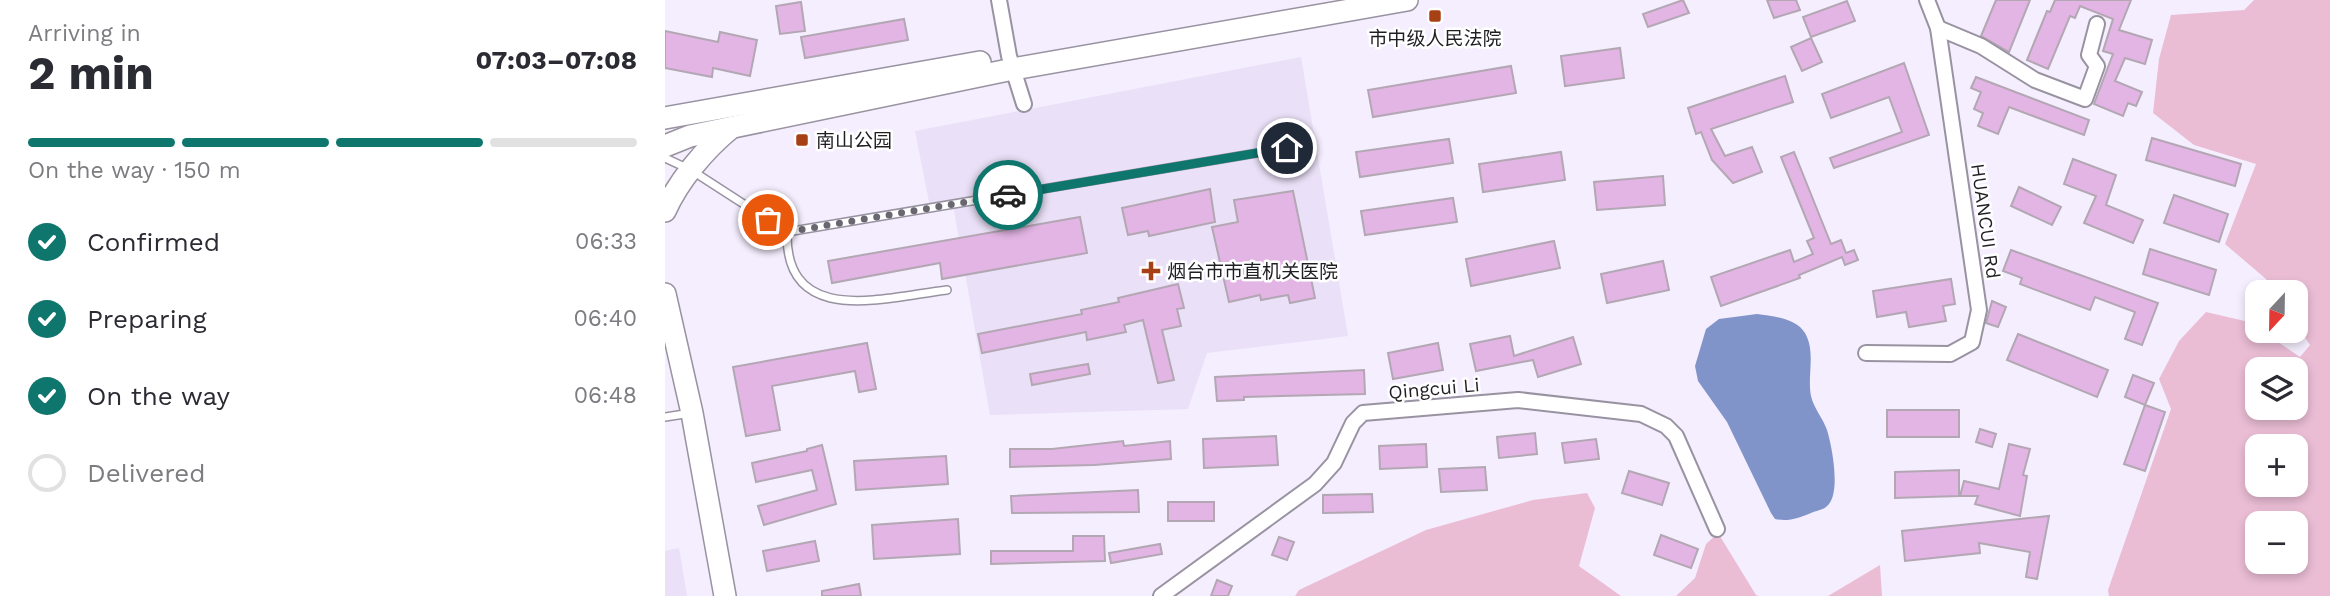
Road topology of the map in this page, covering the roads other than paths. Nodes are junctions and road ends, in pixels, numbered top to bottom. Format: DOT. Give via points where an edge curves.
graph roads {
  1 [pos="999,0"];
  2 [pos="1331,0"];
  3 [pos="1407,0"];
  4 [pos="1927,0"];
  5 [pos="2097,24"];
  6 [pos="1938,28"];
  7 [pos="1011,63"];
  8 [pos="1024,104"];
  9 [pos="665,118"];
  10 [pos="733,127"];
  11 [pos="665,146"];
  12 [pos="1287,148"];
  13 [pos="665,158"];
  14 [pos="691,170"];
  15 [pos="665,211"];
  16 [pos="787,232"];
  17 [pos="947,290"];
  18 [pos="665,294"];
  19 [pos="1866,354"];
  20 [pos="692,413"];
  21 [pos="665,417"];
  22 [pos="1717,529"];
  23 [pos="725,596"];
  24 [pos="1161,596"];
  1 -- 7 [label="street"];
  2 -- 7 [label="main road"];
  3 -- 7 [label="main road"];
  4 -- 6 [label="street, HUANCUI Rd"];
  5 -- 6 [label="street" via="2089,55 2097,66 2085,99 2035,80 1981,46"];
  6 -- 19 [label="street, HUANCUI Rd" via="1979,310 1972,342 1950,354"];
  7 -- 8 [label="street"];
  7 -- 9 [label="main road"];
  7 -- 10 [label="main road"];
  10 -- 11 [label="main road"];
  10 -- 14 [label="main road"];
  12 -- 16 [label="lane"];
  13 -- 14 [label="lane"];
  14 -- 15 [label="main road"];
  14 -- 16 [label="lane"];
  16 -- 17 [label="lane" via="787,253 800,280 820,296 843,303"];
  18 -- 20 [label="main road"];
  20 -- 21 [label="lane"];
  20 -- 23 [label="main road"];
  22 -- 24 [label="street, Qingcui Li" via="1676,436 1641,414 1518,400 1363,413 1315,484"];
}
